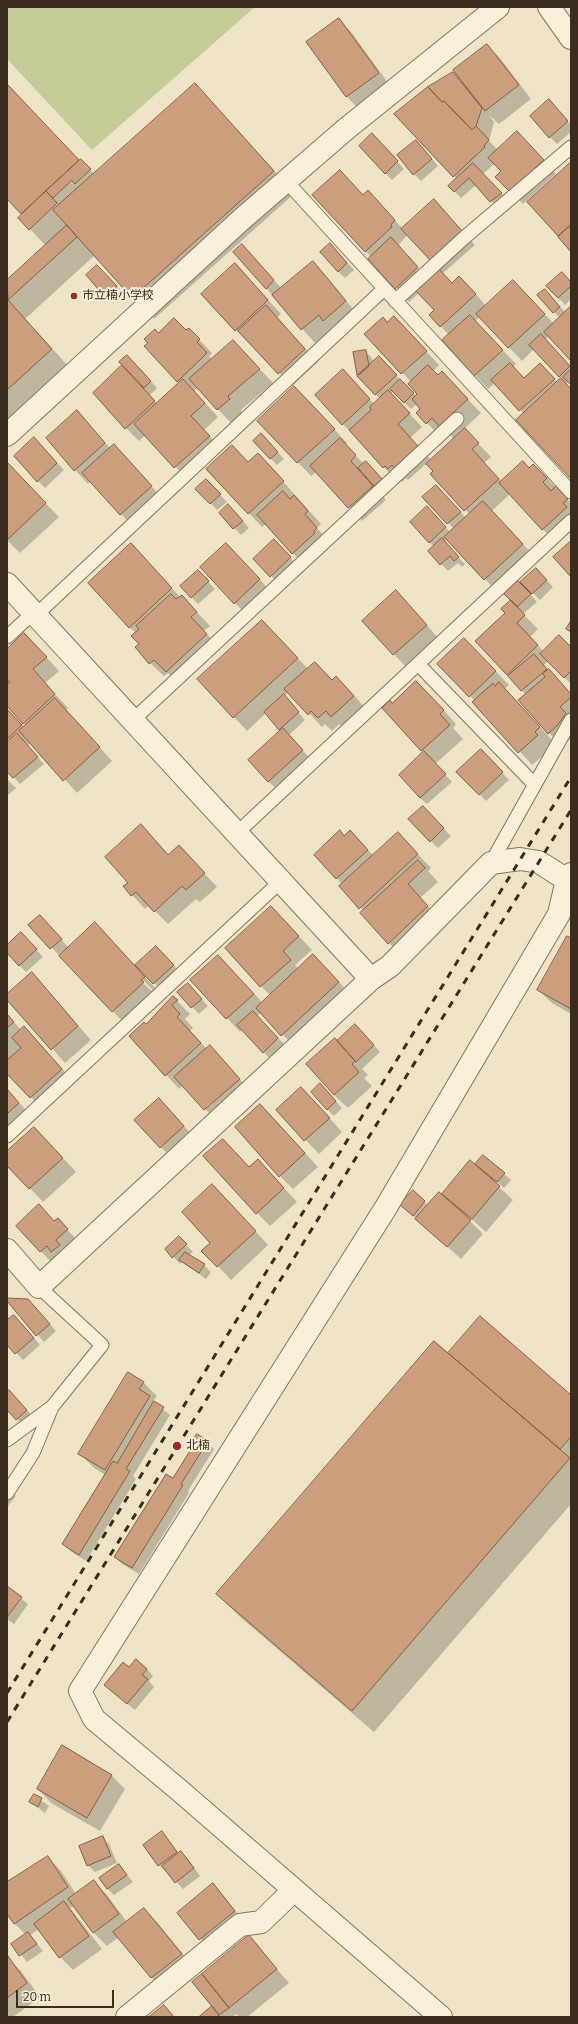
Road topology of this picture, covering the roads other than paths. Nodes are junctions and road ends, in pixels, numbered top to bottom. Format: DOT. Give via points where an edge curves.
graph roads {
  1 [pos="498,7"];
  2 [pos="549,7"];
  3 [pos="571,38"];
  4 [pos="571,147"];
  5 [pos="286,181"];
  6 [pos="384,289"];
  7 [pos="395,301"];
  8 [pos="457,419"];
  9 [pos="7,435"];
  10 [pos="571,492"];
  11 [pos="571,521"];
  12 [pos="7,584"];
  13 [pos="35,614"];
  14 [pos="7,638"];
  15 [pos="418,664"];
  16 [pos="133,720"];
  17 [pos="571,720"];
  18 [pos="534,785"];
  19 [pos="237,833"];
  20 [pos="491,863"];
  21 [pos="569,877"];
  22 [pos="281,881"];
  23 [pos="371,979"];
  24 [pos="7,1136"];
  25 [pos="7,1250"];
  26 [pos="39,1287"];
  27 [pos="52,1407"];
  28 [pos="7,1440"];
  29 [pos="7,1493"];
  30 [pos="294,1890"];
  31 [pos="126,2017"];
  32 [pos="441,2017"];
  1 -- 5 [label="street" via="346,129"];
  2 -- 3 [label="street"];
  4 -- 7 [label="lane" via="465,237"];
  5 -- 6 [label="lane"];
  5 -- 9 [label="street"];
  6 -- 7 [label="lane"];
  6 -- 13 [label="lane"];
  7 -- 10 [label="lane"];
  8 -- 16 [label="lane"];
  11 -- 15 [label="lane"];
  12 -- 13 [label="street"];
  13 -- 14 [label="lane"];
  13 -- 16 [label="street"];
  15 -- 18 [label="lane"];
  15 -- 19 [label="lane"];
  16 -- 19 [label="street"];
  17 -- 18 [label="lane"];
  18 -- 20 [label="lane"];
  19 -- 22 [label="street"];
  20 -- 21 [label="street" via="520,859 538,862"];
  20 -- 23 [label="street" via="390,966"];
  21 -- 30 [label="street" via="559,914 385,1209 80,1691 94,1720"];
  22 -- 23 [label="street"];
  22 -- 24 [label="lane"];
  23 -- 26 [label="street"];
  25 -- 26 [label="street"];
  26 -- 27 [label="lane" via="102,1345"];
  27 -- 28 [label="lane"];
  27 -- 29 [label="lane" via="33,1453"];
  30 -- 31 [label="street" via="261,1922 240,1924"];
  30 -- 32 [label="street"];
}
